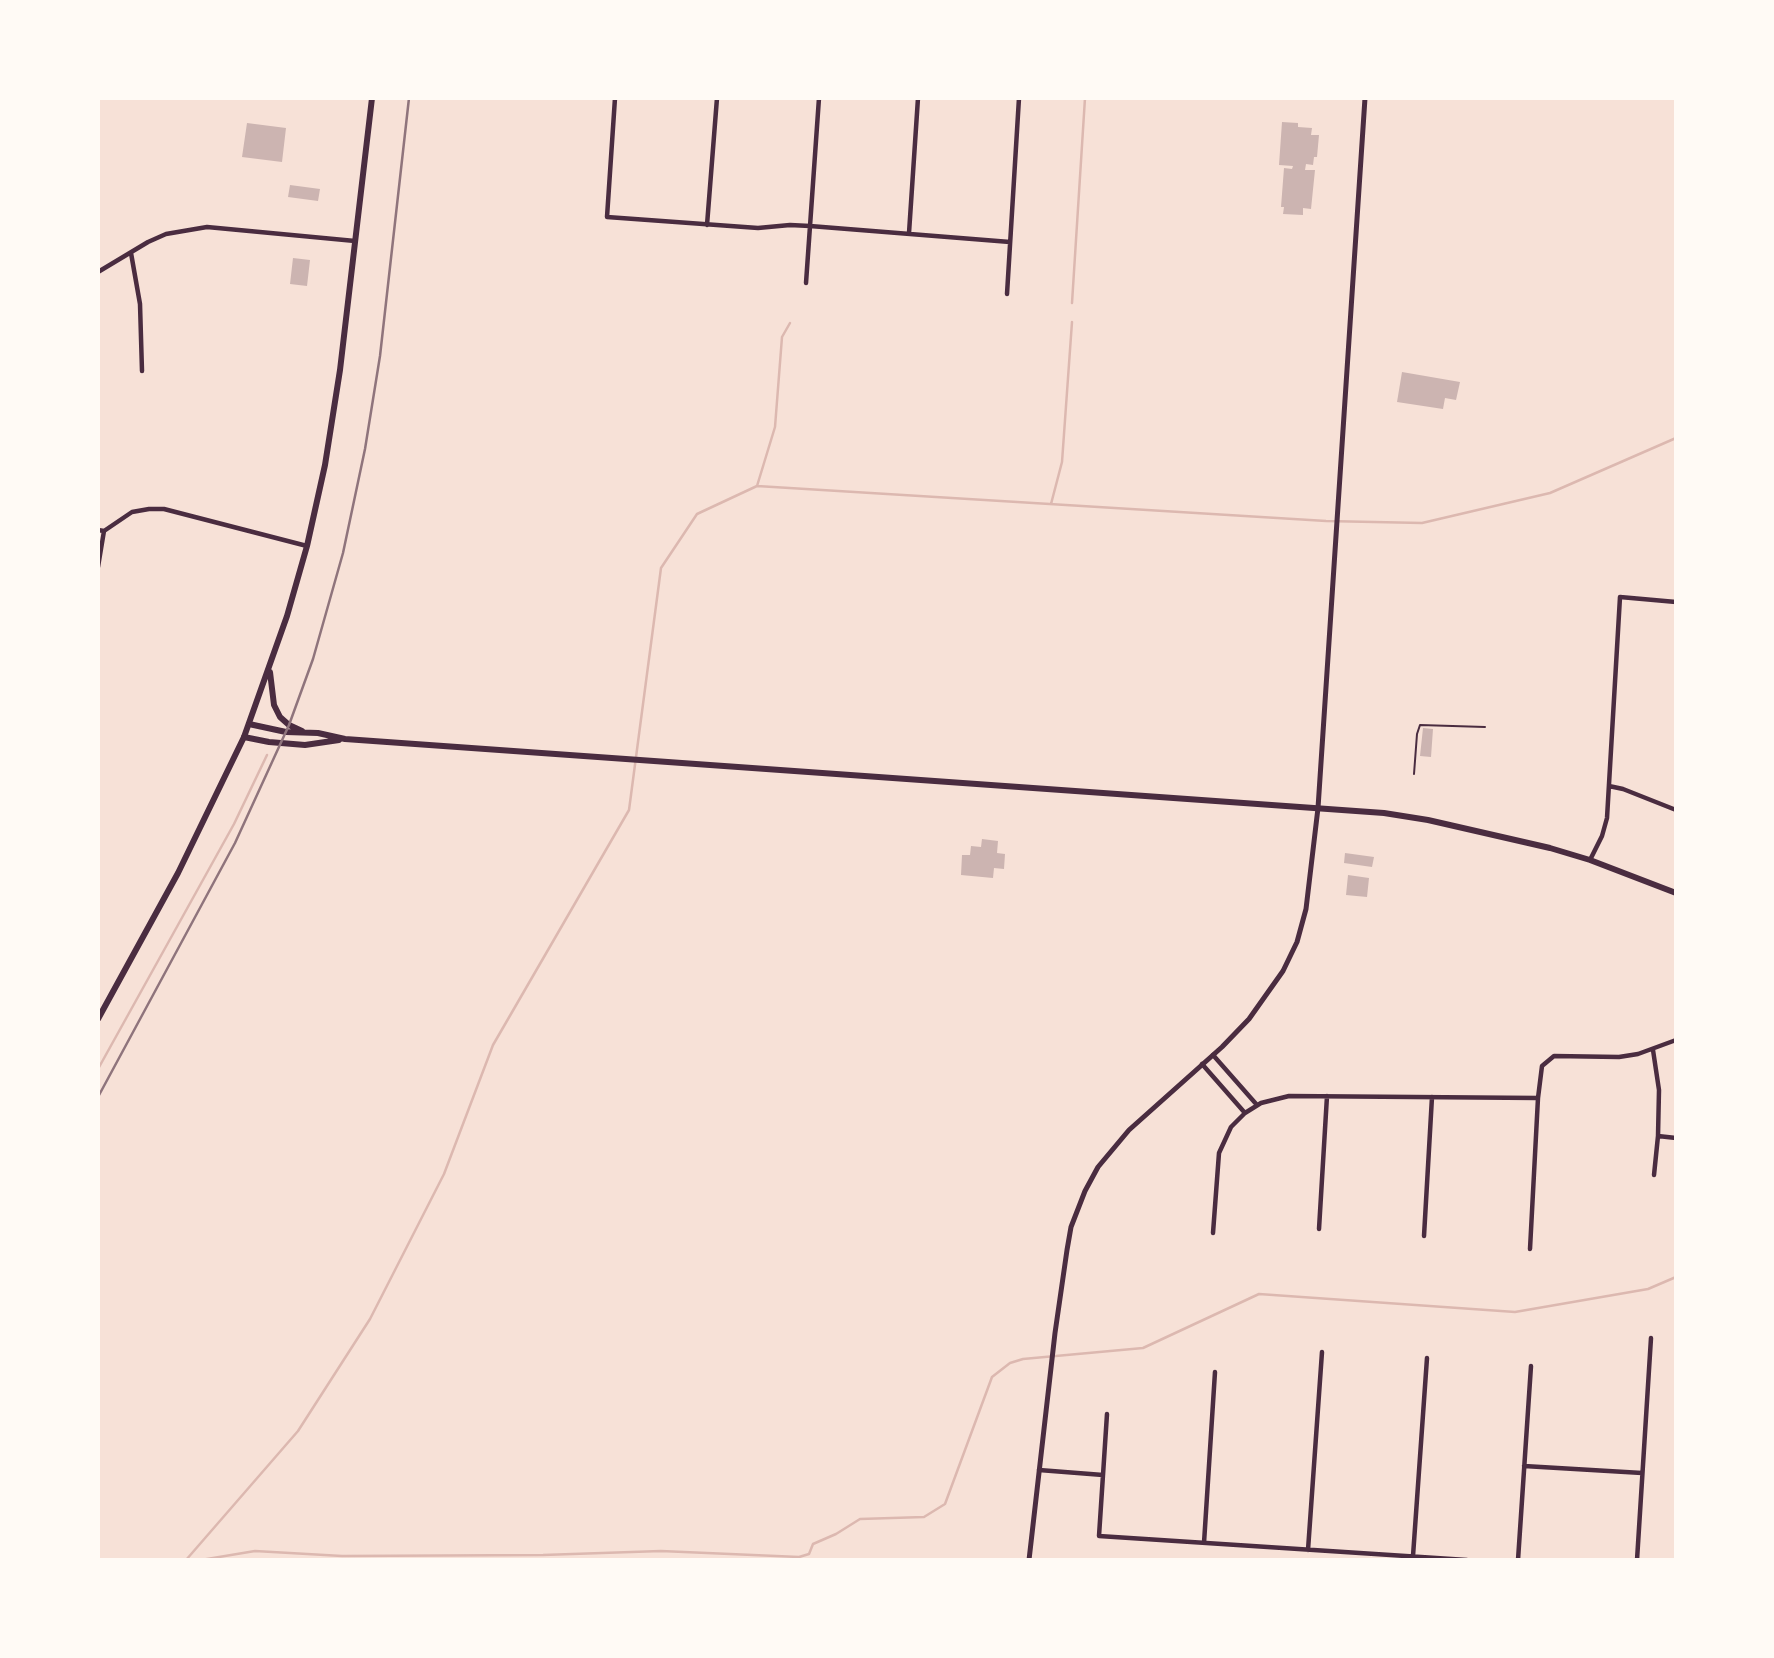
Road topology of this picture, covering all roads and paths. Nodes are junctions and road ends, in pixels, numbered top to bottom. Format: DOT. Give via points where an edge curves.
graph roads {
  1 [pos="372,98"];
  2 [pos="615,98"];
  3 [pos="717,98"];
  4 [pos="819,98"];
  5 [pos="918,98"];
  6 [pos="1019,98"];
  7 [pos="1365,98"];
  8 [pos="707,225"];
  9 [pos="810,226"];
  10 [pos="909,233"];
  11 [pos="355,241"];
  12 [pos="1010,242"];
  13 [pos="131,253"];
  14 [pos="98,272"];
  15 [pos="806,283"];
  16 [pos="1007,294"];
  17 [pos="142,371"];
  18 [pos="101,531"];
  19 [pos="307,545"];
  20 [pos="98,567"];
  21 [pos="1676,602"];
  22 [pos="270,669"];
  23 [pos="249,724"];
  24 [pos="1485,727"];
  25 [pos="303,731"];
  26 [pos="244,737"];
  27 [pos="345,739"];
  28 [pos="1414,774"];
  29 [pos="1609,786"];
  30 [pos="1318,808"];
  31 [pos="1676,810"];
  32 [pos="1590,860"];
  33 [pos="1676,893"];
  34 [pos="98,1018"];
  35 [pos="1676,1040"];
  36 [pos="1653,1050"];
  37 [pos="1213,1055"];
  38 [pos="1202,1064"];
  39 [pos="1327,1096"];
  40 [pos="1432,1097"];
  41 [pos="1538,1097"];
  42 [pos="1257,1105"];
  43 [pos="1247,1112"];
  44 [pos="1658,1136"];
  45 [pos="1676,1138"];
  46 [pos="1654,1175"];
  47 [pos="1319,1229"];
  48 [pos="1213,1233"];
  49 [pos="1424,1236"];
  50 [pos="1530,1249"];
  51 [pos="1651,1338"];
  52 [pos="1322,1352"];
  53 [pos="1427,1358"];
  54 [pos="1531,1366"];
  55 [pos="1215,1372"];
  56 [pos="1107,1414"];
  57 [pos="1524,1466"];
  58 [pos="1039,1470"];
  59 [pos="1642,1473"];
  60 [pos="1103,1475"];
  61 [pos="1204,1543"];
  62 [pos="1308,1550"];
  63 [pos="1413,1556"];
  64 [pos="1029,1560"];
  65 [pos="1467,1560"];
  66 [pos="1518,1560"];
  67 [pos="1637,1560"];
  1 -- 11 [label="main road"];
  2 -- 8 [label="street" via="607,217"];
  3 -- 8 [label="street"];
  4 -- 9 [label="street"];
  5 -- 10 [label="street"];
  6 -- 12 [label="street"];
  7 -- 30 [label="street"];
  8 -- 9 [label="street"];
  9 -- 10 [label="street"];
  9 -- 15 [label="street"];
  10 -- 12 [label="street"];
  11 -- 13 [label="street" via="207,227 166,234"];
  11 -- 19 [label="main road" via="325,465"];
  12 -- 16 [label="street"];
  13 -- 14 [label="street"];
  13 -- 17 [label="street" via="140,304"];
  18 -- 19 [label="street" via="132,512 164,509"];
  18 -- 20 [label="street"];
  19 -- 22 [label="main road"];
  21 -- 29 [label="street" via="1620,597"];
  22 -- 23 [label="main road"];
  22 -- 25 [label="main road" via="275,708 289,725"];
  23 -- 25 [label="main road"];
  23 -- 26 [label="main road"];
  24 -- 28 [label="lane" via="1422,724"];
  25 -- 27 [label="main road"];
  26 -- 27 [label="main road" via="305,745"];
  26 -- 34 [label="main road" via="178,873"];
  27 -- 30 [label="main road"];
  29 -- 31 [label="street"];
  29 -- 32 [label="street" via="1602,836"];
  30 -- 32 [label="main road" via="1428,820"];
  30 -- 37 [label="street" via="1310,891 1297,942 1257,1009"];
  32 -- 33 [label="main road"];
  35 -- 36 [label="street"];
  36 -- 41 [label="street" via="1619,1057 1554,1056 1542,1066"];
  36 -- 44 [label="street" via="1659,1090"];
  37 -- 38 [label="street"];
  37 -- 42 [label="street"];
  38 -- 43 [label="street"];
  38 -- 58 [label="street" via="1129,1130 1094,1175 1072,1227"];
  39 -- 40 [label="street"];
  39 -- 42 [label="street" via="1275,1098"];
  39 -- 47 [label="street"];
  40 -- 41 [label="street"];
  40 -- 49 [label="street"];
  41 -- 50 [label="street"];
  42 -- 43 [label="street"];
  43 -- 48 [label="street" via="1231,1127 1219,1153"];
  44 -- 45 [label="street"];
  44 -- 46 [label="street"];
  51 -- 59 [label="street"];
  52 -- 62 [label="street"];
  53 -- 63 [label="street"];
  54 -- 57 [label="street"];
  55 -- 61 [label="street"];
  56 -- 60 [label="street"];
  57 -- 59 [label="street"];
  57 -- 66 [label="street"];
  58 -- 60 [label="street"];
  58 -- 64 [label="street"];
  59 -- 67 [label="street"];
  60 -- 61 [label="street" via="1099,1536"];
  61 -- 62 [label="street"];
  62 -- 63 [label="street"];
  63 -- 65 [label="street"];
}
